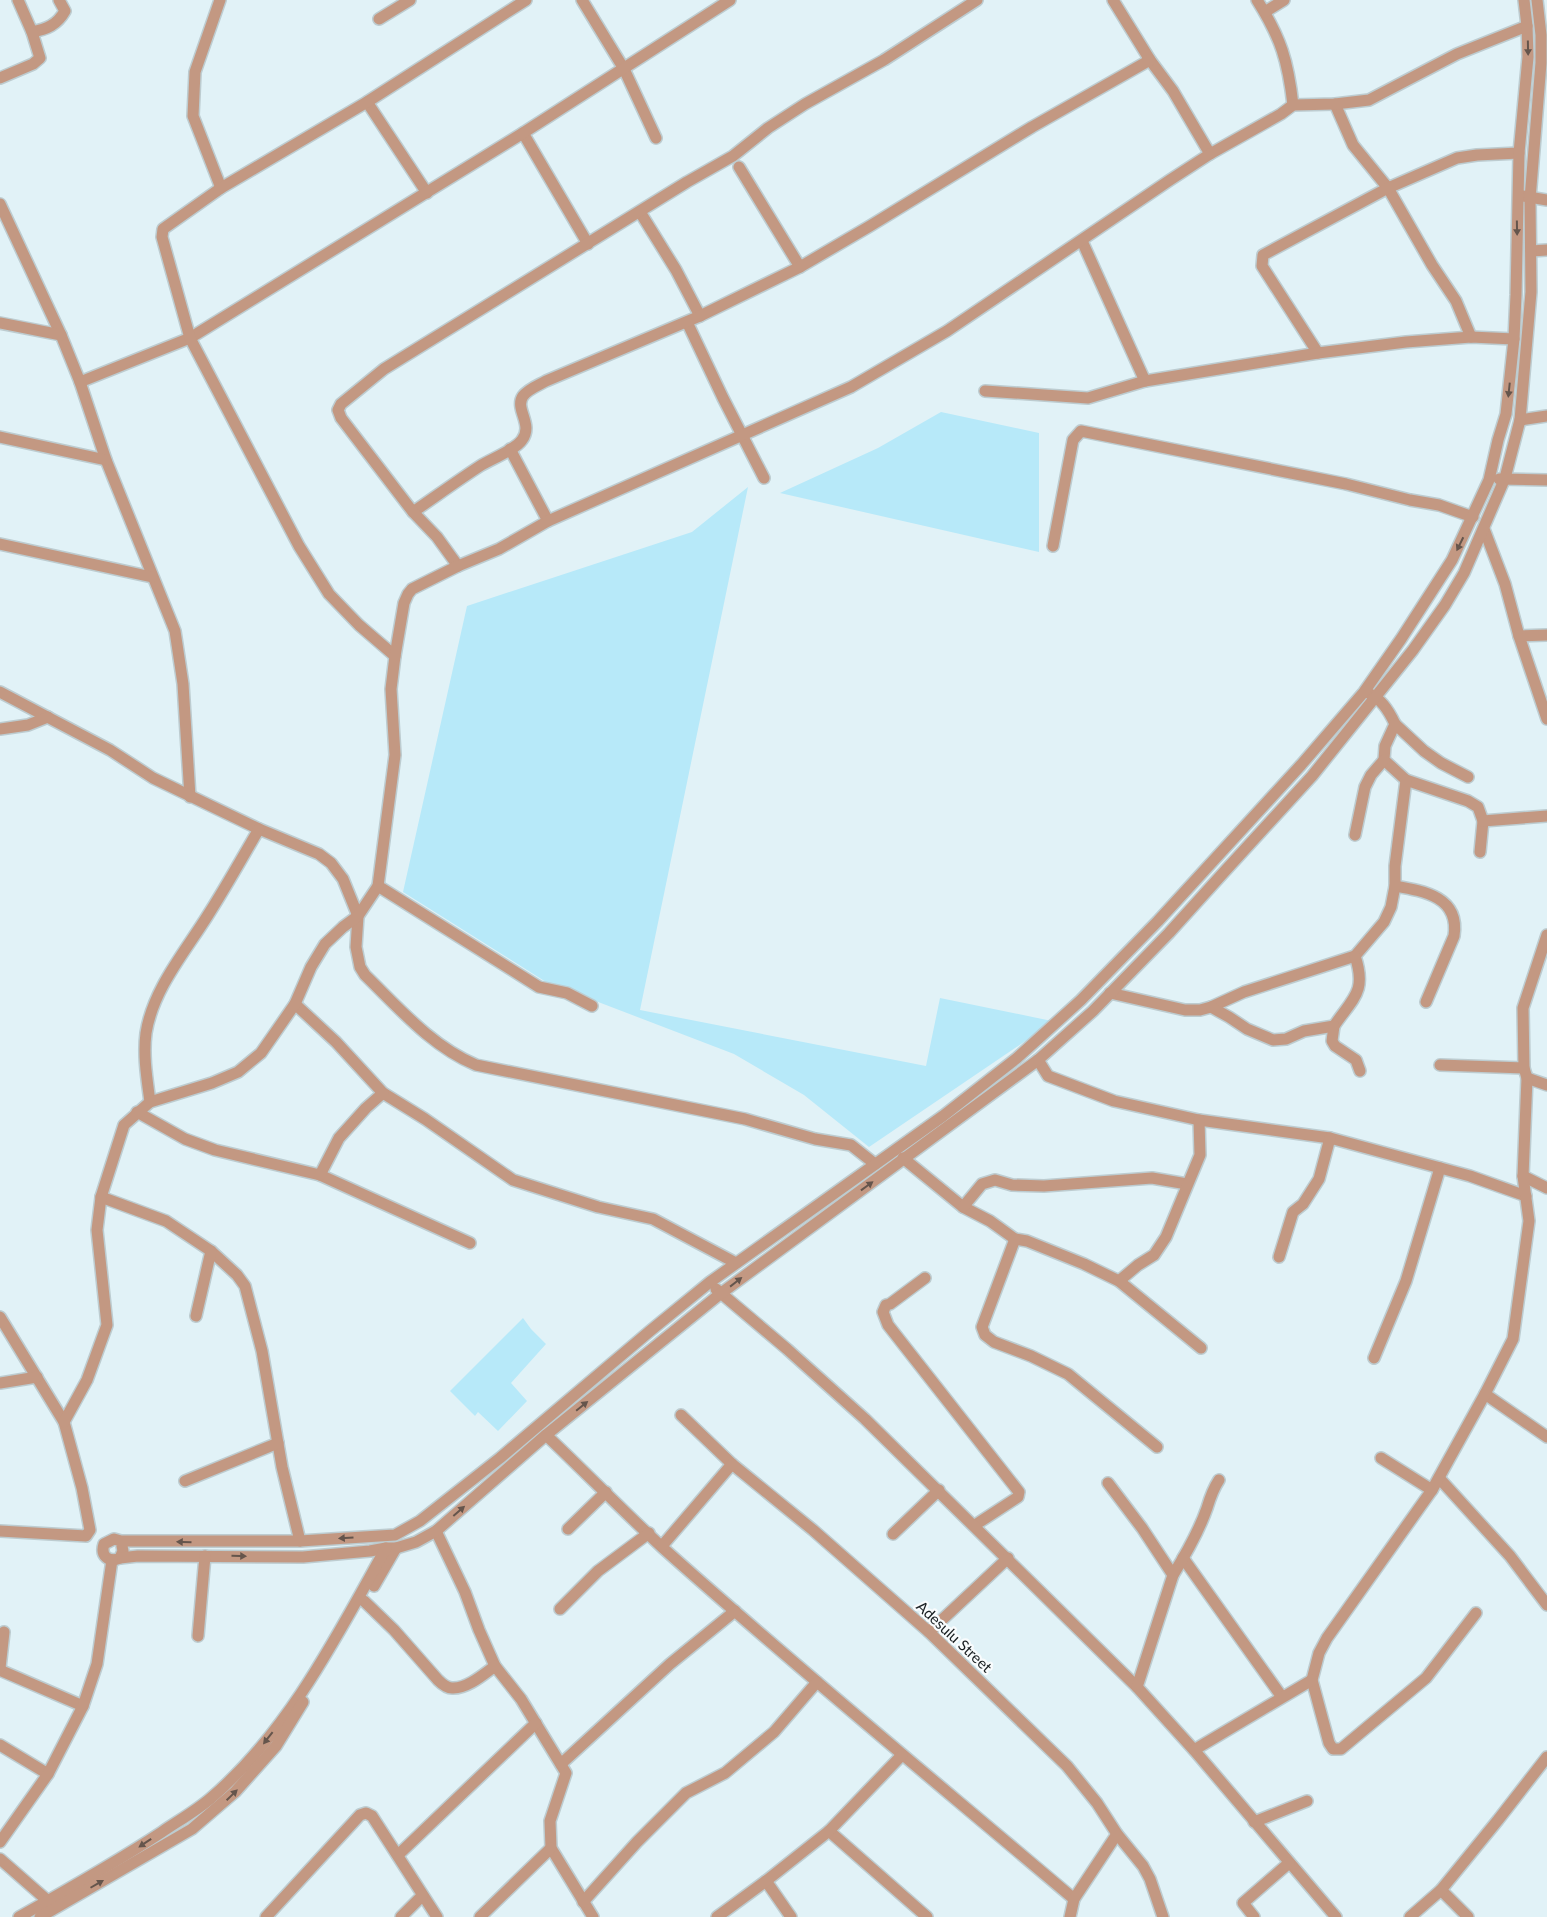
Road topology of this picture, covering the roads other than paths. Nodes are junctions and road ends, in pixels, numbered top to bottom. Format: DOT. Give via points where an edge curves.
graph roads {
  1 [pos="18,0"];
  2 [pos="59,0"];
  3 [pos="220,0"];
  4 [pos="410,0"];
  5 [pos="526,0"];
  6 [pos="582,0"];
  7 [pos="730,0"];
  8 [pos="977,0"];
  9 [pos="1113,0"];
  10 [pos="1257,0"];
  11 [pos="1284,0"];
  12 [pos="1524,0"];
  13 [pos="1537,0"];
  14 [pos="713,4"];
  15 [pos="1265,12"];
  16 [pos="379,19"];
  17 [pos="1527,26"];
  18 [pos="32,32"];
  19 [pos="1150,60"];
  20 [pos="624,69"];
  21 [pos="0,78"];
  22 [pos="1525,98"];
  23 [pos="367,102"];
  24 [pos="1335,104"];
  25 [pos="1293,105"];
  26 [pos="1540,108"];
  27 [pos="524,133"];
  28 [pos="656,138"];
  29 [pos="1519,153"];
  30 [pos="1210,154"];
  31 [pos="739,167"];
  32 [pos="221,188"];
  33 [pos="1388,188"];
  34 [pos="427,193"];
  35 [pos="1517,194"];
  36 [pos="1530,198"];
  37 [pos="1547,200"];
  38 [pos="0,204"];
  39 [pos="640,212"];
  40 [pos="1082,241"];
  41 [pos="588,244"];
  42 [pos="1547,250"];
  43 [pos="1532,251"];
  44 [pos="800,267"];
  45 [pos="700,316"];
  46 [pos="687,322"];
  47 [pos="0,323"];
  48 [pos="61,335"];
  49 [pos="1472,337"];
  50 [pos="190,338"];
  51 [pos="1514,339"];
  52 [pos="1318,353"];
  53 [pos="1145,381"];
  54 [pos="80,382"];
  55 [pos="985,391"];
  56 [pos="1547,416"];
  57 [pos="1520,420"];
  58 [pos="742,435"];
  59 [pos="0,438"];
  60 [pos="510,449"];
  61 [pos="106,460"];
  62 [pos="764,478"];
  63 [pos="1505,478"];
  64 [pos="1489,480"];
  65 [pos="1547,480"];
  66 [pos="413,512"];
  67 [pos="1473,517"];
  68 [pos="548,521"];
  69 [pos="1484,529"];
  70 [pos="0,544"];
  71 [pos="1053,546"];
  72 [pos="458,566"];
  73 [pos="152,577"];
  74 [pos="1547,635"];
  75 [pos="1519,636"];
  76 [pos="394,656"];
  77 [pos="0,692"];
  78 [pos="1364,692"];
  79 [pos="1376,697"];
  80 [pos="48,717"];
  81 [pos="1547,719"];
  82 [pos="1395,724"];
  83 [pos="0,729"];
  84 [pos="1384,760"];
  85 [pos="1468,778"];
  86 [pos="1406,780"];
  87 [pos="190,797"];
  88 [pos="1547,816"];
  89 [pos="1483,821"];
  90 [pos="259,829"];
  91 [pos="1355,835"];
  92 [pos="1480,852"];
  93 [pos="378,886"];
  94 [pos="1395,886"];
  95 [pos="358,916"];
  96 [pos="1547,935"];
  97 [pos="1355,956"];
  98 [pos="1110,993"];
  99 [pos="1426,1002"];
  100 [pos="296,1004"];
  101 [pos="592,1006"];
  102 [pos="1211,1007"];
  103 [pos="1334,1026"];
  104 [pos="1038,1060"];
  105 [pos="1440,1065"];
  106 [pos="1360,1071"];
  107 [pos="1526,1073"];
  108 [pos="1547,1085"];
  109 [pos="383,1093"];
  110 [pos="150,1102"];
  111 [pos="137,1112"];
  112 [pos="1199,1120"];
  113 [pos="1330,1138"];
  114 [pos="903,1158"];
  115 [pos="875,1164"];
  116 [pos="1440,1168"];
  117 [pos="320,1175"];
  118 [pos="1523,1176"];
  119 [pos="1187,1184"];
  120 [pos="1547,1188"];
  121 [pos="1526,1196"];
  122 [pos="101,1197"];
  123 [pos="963,1207"];
  124 [pos="1015,1239"];
  125 [pos="470,1243"];
  126 [pos="211,1250"];
  127 [pos="1280,1257"];
  128 [pos="736,1263"];
  129 [pos="926,1278"];
  130 [pos="710,1282"];
  131 [pos="1119,1282"];
  132 [pos="720,1294"];
  133 [pos="196,1316"];
  134 [pos="0,1317"];
  135 [pos="1201,1348"];
  136 [pos="1374,1358"];
  137 [pos="37,1377"];
  138 [pos="0,1382"];
  139 [pos="1485,1394"];
  140 [pos="681,1415"];
  141 [pos="64,1422"];
  142 [pos="546,1435"];
  143 [pos="1547,1437"];
  144 [pos="278,1443"];
  145 [pos="1157,1446"];
  146 [pos="1381,1458"];
  147 [pos="732,1464"];
  148 [pos="1438,1478"];
  149 [pos="1219,1480"];
  150 [pos="185,1481"];
  151 [pos="1108,1483"];
  152 [pos="939,1490"];
  153 [pos="1432,1490"];
  154 [pos="606,1492"];
  155 [pos="975,1525"];
  156 [pos="568,1528"];
  157 [pos="436,1531"];
  158 [pos="0,1532"];
  159 [pos="89,1534"];
  160 [pos="649,1534"];
  161 [pos="893,1534"];
  162 [pos="121,1541"];
  163 [pos="300,1541"];
  164 [pos="104,1544"];
  165 [pos="662,1546"];
  166 [pos="391,1548"];
  167 [pos="205,1556"];
  168 [pos="1008,1558"];
  169 [pos="1183,1558"];
  170 [pos="116,1559"];
  171 [pos="1173,1575"];
  172 [pos="364,1601"];
  173 [pos="1547,1605"];
  174 [pos="560,1609"];
  175 [pos="735,1611"];
  176 [pos="1476,1613"];
  177 [pos="4,1632"];
  178 [pos="929,1632"];
  179 [pos="198,1636"];
  180 [pos="495,1666"];
  181 [pos="0,1668"];
  182 [pos="1312,1680"];
  183 [pos="818,1682"];
  184 [pos="1137,1687"];
  185 [pos="1282,1697"];
  186 [pos="83,1706"];
  187 [pos="536,1723"];
  188 [pos="0,1745"];
  189 [pos="1194,1750"];
  190 [pos="902,1755"];
  191 [pos="1547,1757"];
  192 [pos="561,1764"];
  193 [pos="48,1774"];
  194 [pos="1307,1801"];
  195 [pos="1254,1822"];
  196 [pos="829,1831"];
  197 [pos="1117,1834"];
  198 [pos="0,1842"];
  199 [pos="551,1848"];
  200 [pos="398,1855"];
  201 [pos="0,1859"];
  202 [pos="1288,1863"];
  203 [pos="766,1881"];
  204 [pos="1441,1890"];
  205 [pos="422,1896"];
  206 [pos="1074,1899"];
  207 [pos="48,1900"];
  208 [pos="583,1902"];
  209 [pos="19,1917"];
  210 [pos="40,1917"];
  211 [pos="266,1917"];
  212 [pos="401,1917"];
  213 [pos="436,1917"];
  214 [pos="480,1917"];
  215 [pos="592,1917"];
  216 [pos="717,1917"];
  217 [pos="791,1917"];
  218 [pos="927,1917"];
  219 [pos="1070,1917"];
  220 [pos="1163,1917"];
  221 [pos="1254,1917"];
  222 [pos="1336,1917"];
  223 [pos="1410,1917"];
  224 [pos="1468,1917"];
  1 -- 18 [label="street"];
  2 -- 18 [label="street" via="65,11 61,18 48,28"];
  3 -- 32 [label="street" via="195,72 193,116"];
  4 -- 16 [label="street"];
  5 -- 23 [label="street"];
  6 -- 20 [label="street"];
  7 -- 14 [label="street"];
  8 -- 39 [label="street" via="884,60 775,123 733,156"];
  9 -- 19 [label="street"];
  10 -- 15 [label="street"];
  11 -- 15 [label="street"];
  12 -- 17 [label="street"];
  13 -- 26 [label="street" via="1541,36"];
  14 -- 20 [label="street"];
  15 -- 25 [label="street" via="1284,51"];
  17 -- 22 [label="street, one-way"];
  17 -- 24 [label="street" via="1457,54 1368,100"];
  18 -- 21 [label="street" via="40,58"];
  19 -- 30 [label="street" via="1173,91"];
  19 -- 44 [label="street" via="1032,126"];
  20 -- 27 [label="street"];
  20 -- 28 [label="street"];
  22 -- 26 [label="street"];
  22 -- 29 [label="street"];
  23 -- 32 [label="street"];
  23 -- 34 [label="street"];
  24 -- 25 [label="street"];
  24 -- 33 [label="street" via="1353,145"];
  25 -- 30 [label="street"];
  26 -- 36 [label="street"];
  27 -- 34 [label="street"];
  27 -- 41 [label="street"];
  29 -- 33 [label="street" via="1457,158"];
  29 -- 35 [label="street"];
  30 -- 40 [label="street"];
  31 -- 44 [label="street"];
  32 -- 50 [label="street" via="163,229 162,236"];
  33 -- 49 [label="street" via="1456,301"];
  33 -- 52 [label="street" via="1263,256 1262,266"];
  34 -- 50 [label="street"];
  35 -- 36 [label="street"];
  35 -- 51 [label="street, one-way"];
  36 -- 37 [label="street"];
  36 -- 43 [label="street"];
  38 -- 48 [label="street"];
  39 -- 41 [label="street"];
  39 -- 45 [label="street"];
  40 -- 53 [label="street"];
  40 -- 58 [label="street" via="890,365 851,387"];
  41 -- 66 [label="street" via="384,369 339,407 341,418"];
  42 -- 43 [label="street"];
  43 -- 57 [label="street"];
  44 -- 45 [label="street"];
  45 -- 46 [label="street"];
  46 -- 58 [label="street"];
  46 -- 60 [label="street" via="528,390 521,403 526,432 520,443"];
  47 -- 48 [label="street"];
  48 -- 54 [label="street"];
  49 -- 51 [label="street"];
  49 -- 52 [label="street"];
  50 -- 54 [label="street"];
  50 -- 76 [label="street" via="299,546 329,594"];
  51 -- 64 [label="street, one-way" via="1506,414"];
  52 -- 53 [label="street"];
  53 -- 55 [label="street" via="1088,398"];
  54 -- 61 [label="street"];
  56 -- 57 [label="street"];
  57 -- 63 [label="street"];
  58 -- 62 [label="street"];
  58 -- 68 [label="street"];
  59 -- 61 [label="street"];
  60 -- 66 [label="street"];
  60 -- 68 [label="street"];
  61 -- 73 [label="street"];
  63 -- 64 [label="street"];
  63 -- 65 [label="street"];
  63 -- 69 [label="street"];
  64 -- 67 [label="street"];
  66 -- 72 [label="street"];
  67 -- 71 [label="street" via="1438,505 1346,484 1081,431 1073,440"];
  67 -- 78 [label="street, one-way" via="1431,594"];
  68 -- 72 [label="street"];
  69 -- 75 [label="street" via="1505,584"];
  69 -- 79 [label="street" via="1445,605"];
  70 -- 73 [label="street"];
  72 -- 76 [label="street" via="408,594"];
  73 -- 87 [label="street" via="175,631 183,684"];
  74 -- 75 [label="street"];
  75 -- 81 [label="street"];
  76 -- 93 [label="street" via="391,689 395,755"];
  77 -- 80 [label="street"];
  78 -- 79 [label="street"];
  78 -- 115 [label="street" via="1164,915 1081,1000 1017,1058"];
  79 -- 82 [label="street"];
  79 -- 98 [label="street" via="1306,783"];
  80 -- 83 [label="street" via="28,725"];
  80 -- 87 [label="street"];
  82 -- 84 [label="street" via="1385,746"];
  82 -- 85 [label="street" via="1424,752"];
  84 -- 86 [label="street"];
  84 -- 91 [label="street" via="1365,787"];
  86 -- 89 [label="street" via="1472,803 1478,807"];
  86 -- 94 [label="street"];
  87 -- 90 [label="street"];
  88 -- 89 [label="street"];
  89 -- 92 [label="street"];
  90 -- 95 [label="street" via="319,854 331,863 343,879"];
  90 -- 110 [label="street" via="154,1005 146,1033 145,1061"];
  93 -- 95 [label="street"];
  93 -- 101 [label="street" via="539,987 567,993"];
  94 -- 97 [label="street" via="1384,922"];
  94 -- 99 [label="street" via="1424,891 1445,903 1453,918 1454,936"];
  95 -- 100 [label="street" via="325,944 311,967"];
  95 -- 115 [label="street" via="356,947 365,975 428,1036 464,1060 852,1145"];
  96 -- 107 [label="street" via="1523,1008"];
  97 -- 102 [label="street" via="1244,992"];
  97 -- 103 [label="street" via="1360,970 1360,989"];
  98 -- 102 [label="street" via="1185,1010"];
  98 -- 104 [label="street"];
  100 -- 109 [label="street"];
  100 -- 110 [label="street" via="261,1054 238,1072"];
  102 -- 103 [label="street" via="1247,1029 1273,1040"];
  103 -- 106 [label="street" via="1332,1041 1356,1060"];
  104 -- 112 [label="street" via="1048,1076 1114,1102"];
  104 -- 114 [label="street"];
  105 -- 107 [label="street"];
  107 -- 108 [label="street"];
  107 -- 118 [label="street"];
  109 -- 117 [label="street" via="339,1138"];
  109 -- 128 [label="street" via="425,1118 513,1180 598,1207 653,1219"];
  110 -- 111 [label="street"];
  111 -- 117 [label="street" via="184,1140"];
  111 -- 122 [label="street" via="124,1124"];
  112 -- 113 [label="street"];
  112 -- 119 [label="street" via="1200,1155"];
  113 -- 116 [label="street"];
  113 -- 127 [label="street" via="1319,1179 1294,1212"];
  114 -- 123 [label="street"];
  132 -- 114 [label="street, one-way"];
  115 -- 128 [label="street"];
  116 -- 121 [label="street"];
  116 -- 136 [label="street" via="1406,1281"];
  117 -- 125 [label="street"];
  118 -- 120 [label="street"];
  118 -- 121 [label="street"];
  119 -- 123 [label="street" via="1152,1178 1044,1186 1012,1185 995,1180 982,1184"];
  119 -- 131 [label="street" via="1166,1237 1154,1255"];
  121 -- 139 [label="street" via="1528,1221 1513,1339"];
  122 -- 126 [label="street" via="166,1221"];
  122 -- 141 [label="street" via="97,1230 106,1325 87,1380"];
  123 -- 124 [label="street"];
  124 -- 131 [label="street" via="1084,1264"];
  124 -- 145 [label="street" via="982,1327 985,1335 994,1342 1068,1374"];
  126 -- 133 [label="street"];
  126 -- 144 [label="street" via="241,1280 248,1293"];
  128 -- 130 [label="street"];
  129 -- 155 [label="street" via="886,1305 883,1312 888,1325 1019,1492 1018,1497"];
  130 -- 132 [label="street"];
  130 -- 163 [label="street, one-way" via="420,1521 395,1535"];
  131 -- 135 [label="street"];
  142 -- 132 [label="street, one-way"];
  132 -- 152 [label="street" via="787,1348"];
  134 -- 137 [label="street"];
  137 -- 138 [label="street"];
  137 -- 141 [label="street"];
  139 -- 143 [label="street"];
  139 -- 148 [label="street"];
  140 -- 147 [label="street, Adesulu Street"];
  141 -- 159 [label="street" via="82,1488"];
  142 -- 154 [label="street"];
  157 -- 142 [label="street, one-way"];
  144 -- 150 [label="street"];
  144 -- 163 [label="street"];
  146 -- 153 [label="street"];
  147 -- 165 [label="street"];
  147 -- 178 [label="street, Adesulu Street"];
  148 -- 153 [label="street"];
  148 -- 173 [label="street" via="1510,1556"];
  149 -- 169 [label="street"];
  151 -- 171 [label="street"];
  152 -- 155 [label="street"];
  152 -- 161 [label="street"];
  153 -- 182 [label="street" via="1327,1638"];
  154 -- 156 [label="street"];
  154 -- 160 [label="street"];
  155 -- 168 [label="street"];
  157 -- 166 [label="street" via="416,1542"];
  157 -- 180 [label="street"];
  158 -- 159 [label="street"];
  159 -- 164 [label="street"];
  160 -- 165 [label="street"];
  160 -- 174 [label="street" via="598,1571"];
  163 -- 162 [label="street, one-way"];
  162 -- 164 [label="street"];
  162 -- 170 [label="street" via="123,1551"];
  164 -- 170 [label="street" via="103,1554"];
  165 -- 175 [label="street"];
  167 -- 166 [label="street, one-way" via="303,1557"];
  166 -- 172 [label="street"];
  166 -- 207 [label="street, one-way" via="302,1692 267,1741 226,1784 204,1803 115,1863"];
  167 -- 170 [label="street"];
  167 -- 179 [label="street"];
  168 -- 178 [label="street"];
  168 -- 184 [label="street"];
  169 -- 171 [label="street"];
  169 -- 185 [label="street"];
  170 -- 186 [label="street" via="97,1664"];
  171 -- 184 [label="street"];
  172 -- 180 [label="street" via="446,1686 453,1688 470,1682"];
  210 -- 172 [label="street, one-way" via="192,1829 235,1792 276,1746"];
  175 -- 183 [label="street"];
  175 -- 192 [label="street" via="670,1664"];
  176 -- 182 [label="street" via="1426,1678 1340,1749 1333,1750 1329,1744"];
  177 -- 181 [label="street"];
  178 -- 197 [label="street, Adesulu Street" via="1067,1766 1098,1803"];
  180 -- 187 [label="street"];
  181 -- 186 [label="street"];
  182 -- 185 [label="street"];
  183 -- 190 [label="street"];
  183 -- 208 [label="street" via="774,1732 724,1773 686,1793"];
  184 -- 189 [label="street"];
  185 -- 189 [label="street"];
  186 -- 193 [label="street"];
  187 -- 192 [label="street"];
  187 -- 200 [label="street"];
  188 -- 193 [label="street"];
  189 -- 195 [label="street"];
  190 -- 196 [label="street"];
  190 -- 206 [label="street"];
  191 -- 204 [label="street"];
  192 -- 199 [label="street" via="566,1776 550,1821"];
  193 -- 198 [label="street"];
  194 -- 195 [label="street"];
  195 -- 202 [label="street"];
  196 -- 203 [label="street"];
  196 -- 218 [label="street"];
  197 -- 206 [label="street"];
  197 -- 220 [label="street, Adesulu Street" via="1150,1878"];
  199 -- 208 [label="street"];
  199 -- 214 [label="street"];
  200 -- 205 [label="street"];
  200 -- 211 [label="street" via="372,1816 360,1815"];
  201 -- 207 [label="street"];
  202 -- 221 [label="street" via="1243,1903"];
  202 -- 222 [label="street"];
  203 -- 216 [label="street"];
  203 -- 217 [label="street"];
  204 -- 223 [label="street"];
  204 -- 224 [label="street"];
  205 -- 212 [label="street"];
  205 -- 213 [label="street"];
  206 -- 219 [label="street"];
  207 -- 209 [label="street"];
  208 -- 215 [label="street"];
}
